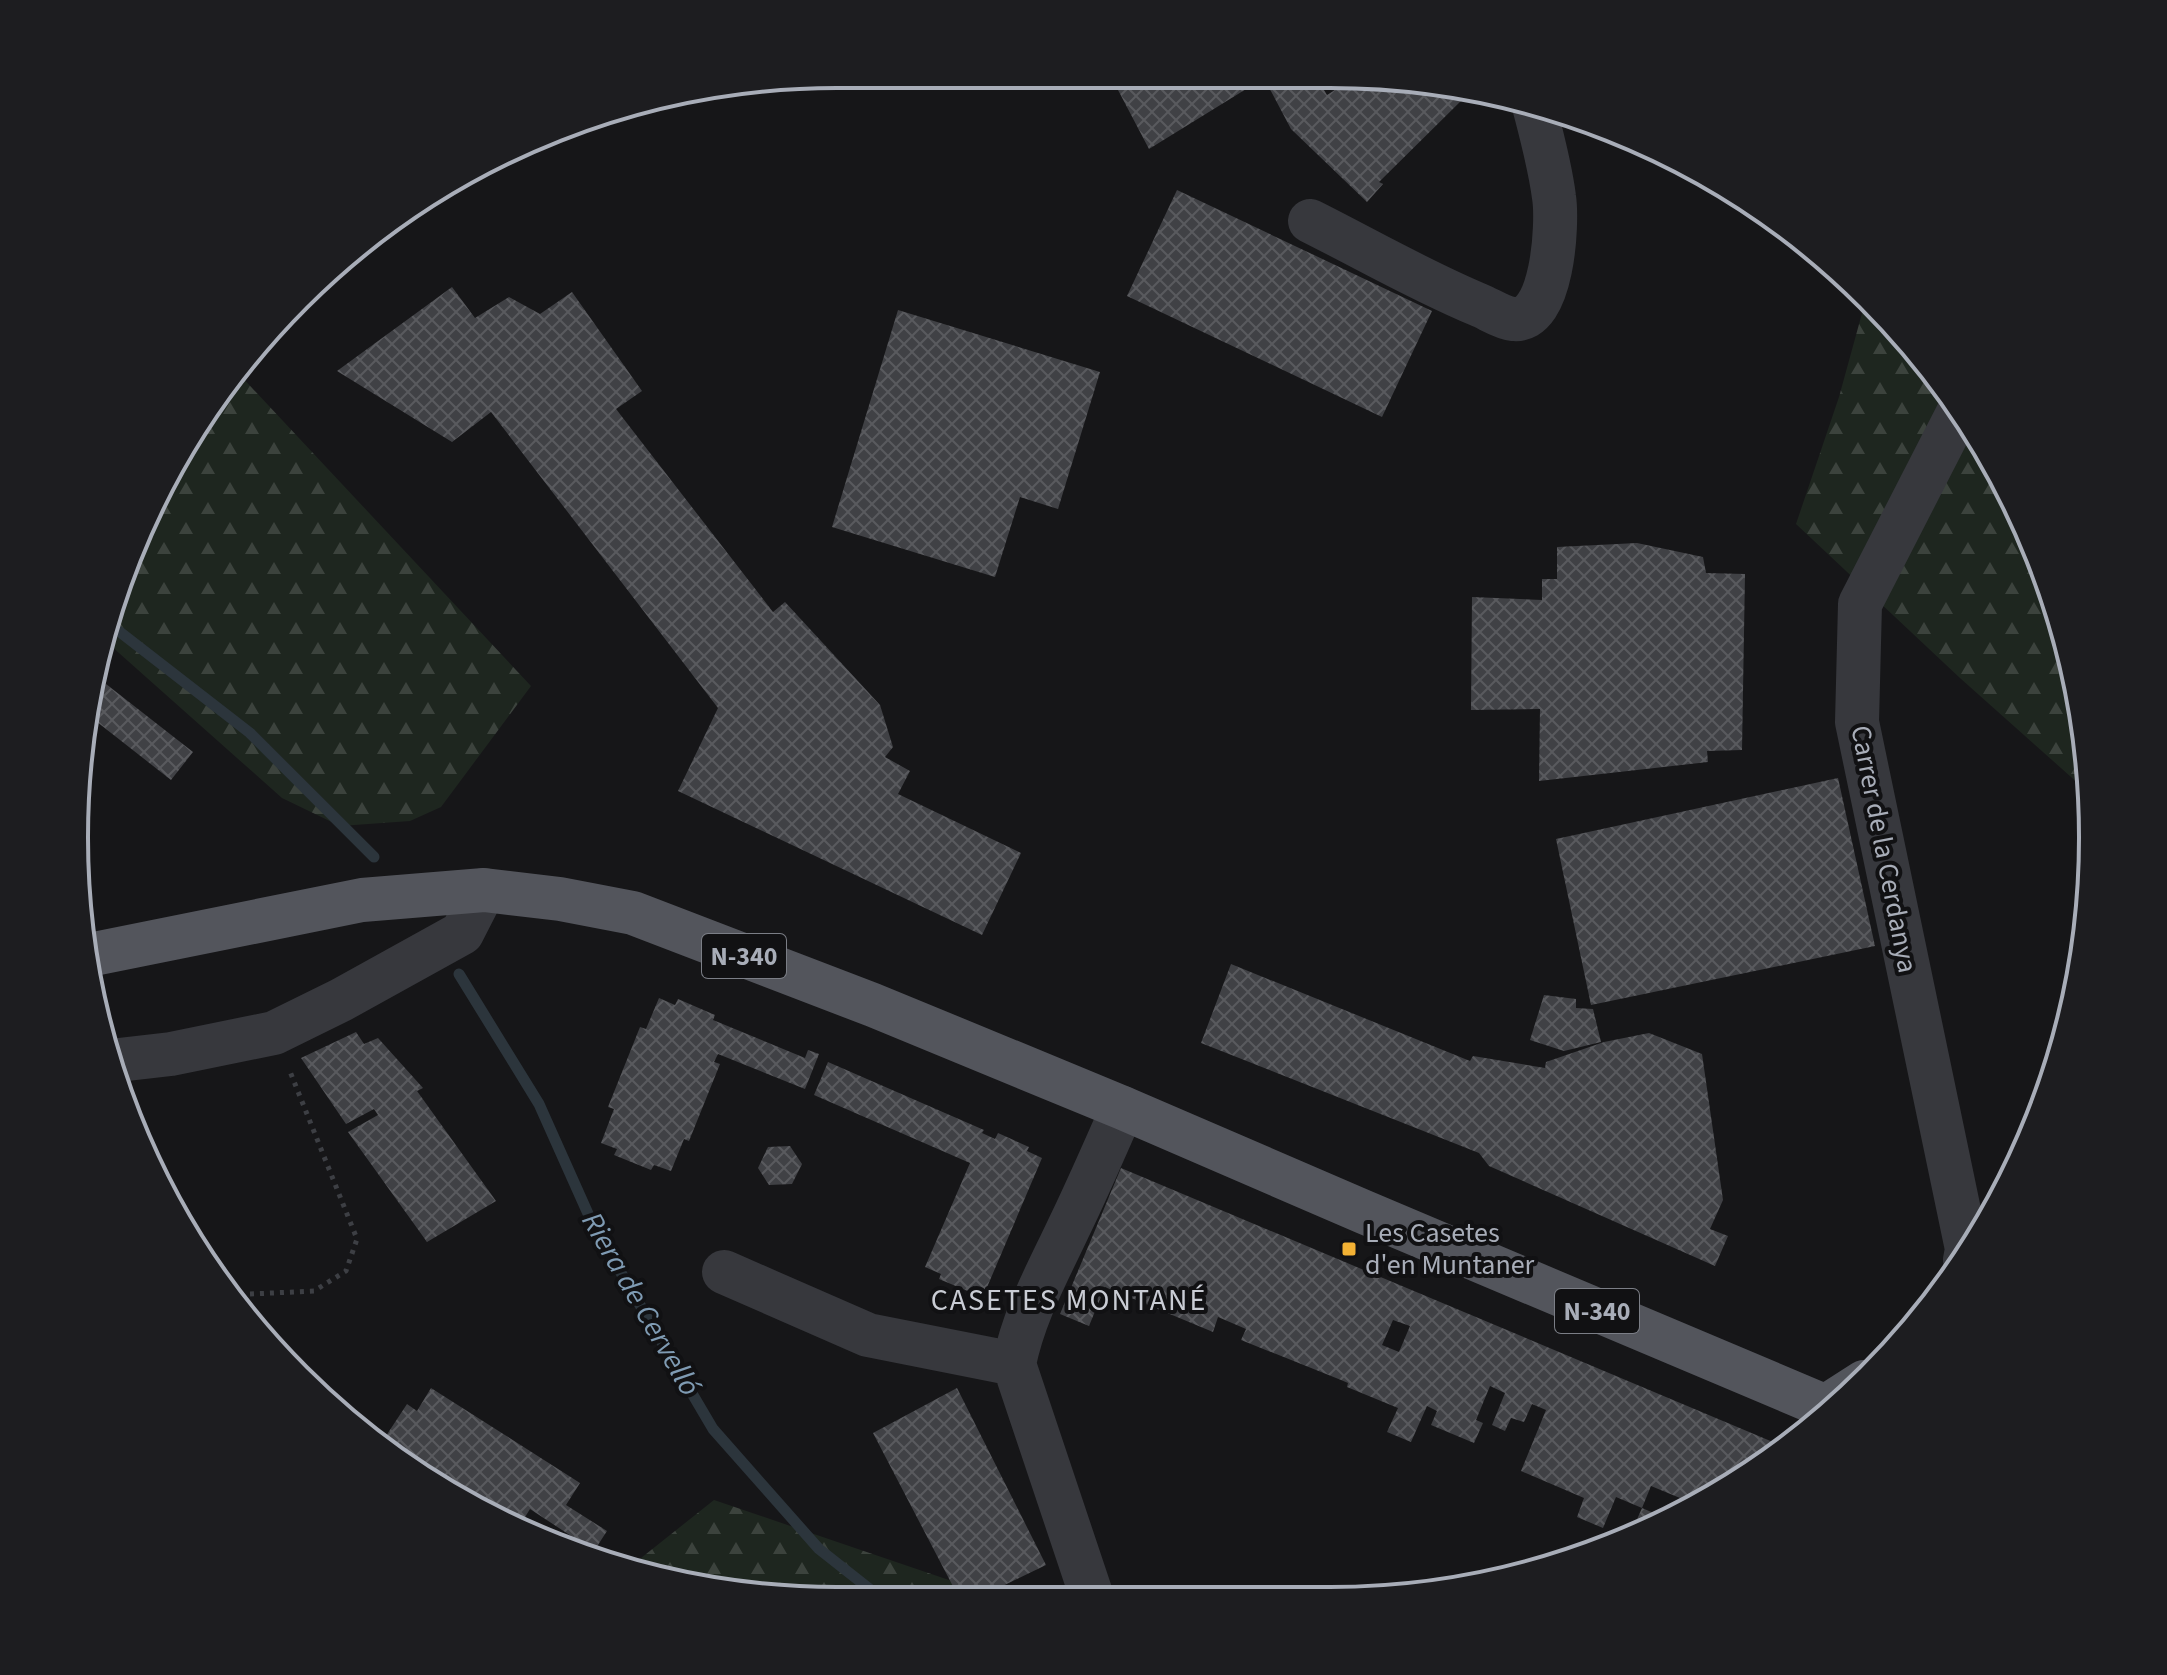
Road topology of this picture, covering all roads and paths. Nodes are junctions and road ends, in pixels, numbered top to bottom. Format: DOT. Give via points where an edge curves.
graph roads {
  1 [pos="1537,118"];
  2 [pos="1310,221"];
  3 [pos="1953,422"];
  4 [pos="484,890"];
  5 [pos="97,953"];
  6 [pos="274,1033"];
  7 [pos="123,1060"];
  8 [pos="1123,1108"];
  9 [pos="1964,1236"];
  10 [pos="724,1272"];
  11 [pos="243,1294"];
  12 [pos="1014,1364"];
  13 [pos="1820,1405"];
  14 [pos="1089,1587"];
  1 -- 2 [label="street" via="1555,200 1552,254 1547,284 1536,308 1525,317 1513,319 1460,297"];
  3 -- 9 [label="street, Carrer de la Cerdanya" via="1860,604 1857,722"];
  4 -- 5 [label="main road, N-340" via="362,900"];
  4 -- 6 [label="street" via="462,933"];
  4 -- 8 [label="main road, N-340" via="633,913"];
  6 -- 7 [label="street"];
  6 -- 11 [label="path" via="357,1239 346,1271 314,1291"];
  8 -- 12 [label="street" via="1030,1306"];
  8 -- 13 [label="main road, N-340"];
  10 -- 12 [label="street" via="868,1335"];
  12 -- 14 [label="street"];
}
